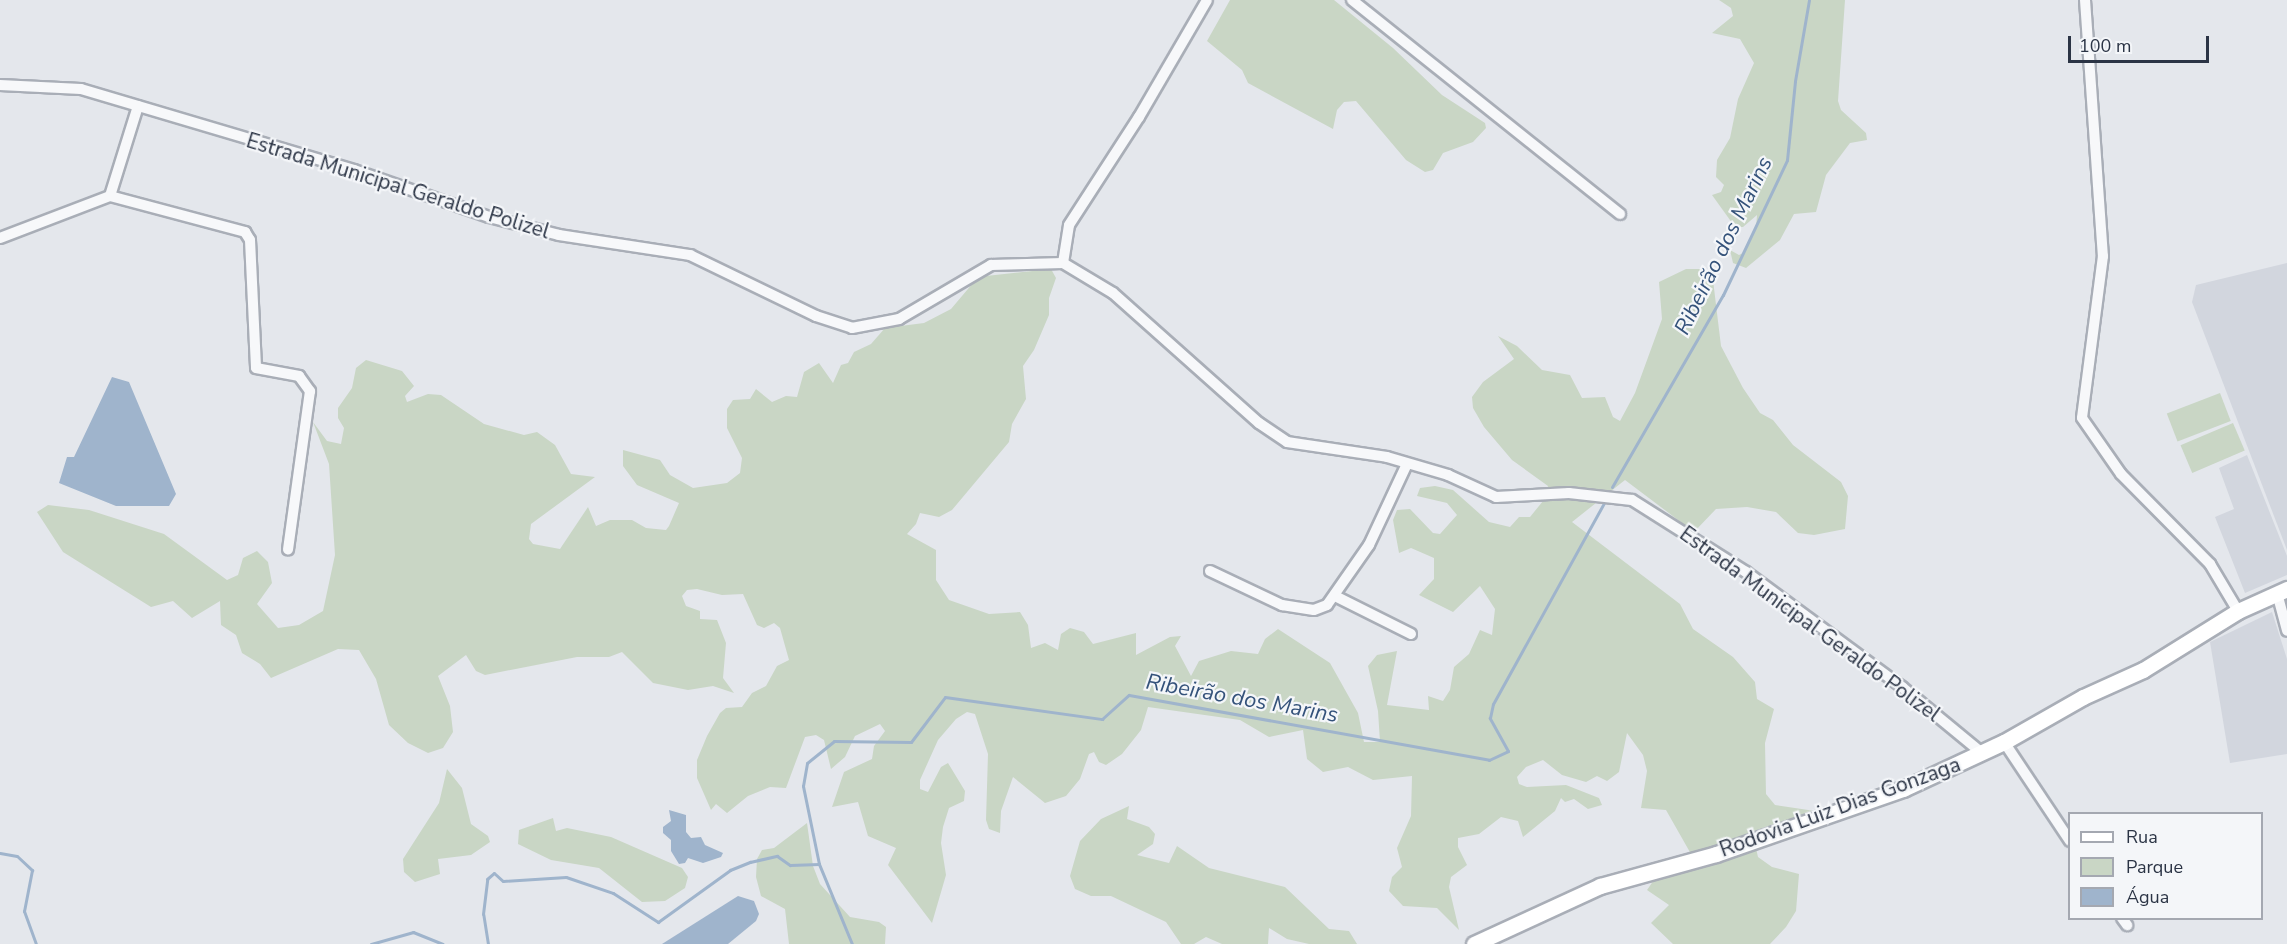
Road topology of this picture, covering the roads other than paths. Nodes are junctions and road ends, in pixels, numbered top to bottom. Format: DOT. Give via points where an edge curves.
graph roads {
  1 [pos="1207,0"];
  2 [pos="1352,0"];
  3 [pos="2085,0"];
  4 [pos="0,85"];
  5 [pos="138,106"];
  6 [pos="110,196"];
  7 [pos="1620,214"];
  8 [pos="0,238"];
  9 [pos="1063,263"];
  10 [pos="1407,464"];
  11 [pos="288,549"];
  12 [pos="1210,571"];
  13 [pos="2282,591"];
  14 [pos="1335,596"];
  15 [pos="2238,611"];
  16 [pos="2287,631"];
  17 [pos="1411,634"];
  18 [pos="2004,742"];
  19 [pos="1982,753"];
  20 [pos="2068,838"];
  21 [pos="1474,944"];
  1 -- 9 [label="street" via="1139,117 1069,225"];
  2 -- 7 [label="street"];
  3 -- 15 [label="street" via="2103,256 2082,418 2121,474 2210,564"];
  4 -- 5 [label="street, Estrada Municipal Geraldo Polizel" via="81,89"];
  5 -- 6 [label="street"];
  5 -- 9 [label="street, Estrada Municipal Geraldo Polizel" via="354,170 489,217 560,235 690,255 816,316 852,328 899,319 991,265"];
  6 -- 8 [label="street"];
  6 -- 11 [label="street" via="248,236 256,368 299,376 310,391"];
  9 -- 10 [label="street, Estrada Municipal Geraldo Polizel" via="1113,293 1259,423 1287,442 1387,457"];
  10 -- 14 [label="street" via="1369,546"];
  10 -- 19 [label="street, Estrada Municipal Geraldo Polizel" via="1448,475 1496,497 1569,492 1632,500 1746,572 1902,687"];
  12 -- 14 [label="street" via="1298,610 1314,610 1327,605"];
  13 -- 15 [label="main road, Rodovia Luiz Dias Gonzaga"];
  13 -- 16 [label="street"];
  14 -- 17 [label="street"];
  15 -- 18 [label="main road, Rodovia Luiz Dias Gonzaga" via="2143,670 2083,697"];
  18 -- 19 [label="main road, Rodovia Luiz Dias Gonzaga"];
  18 -- 20 [label="street"];
  19 -- 21 [label="main road, Rodovia Luiz Dias Gonzaga" via="1903,789 1818,820 1600,886"];
}
